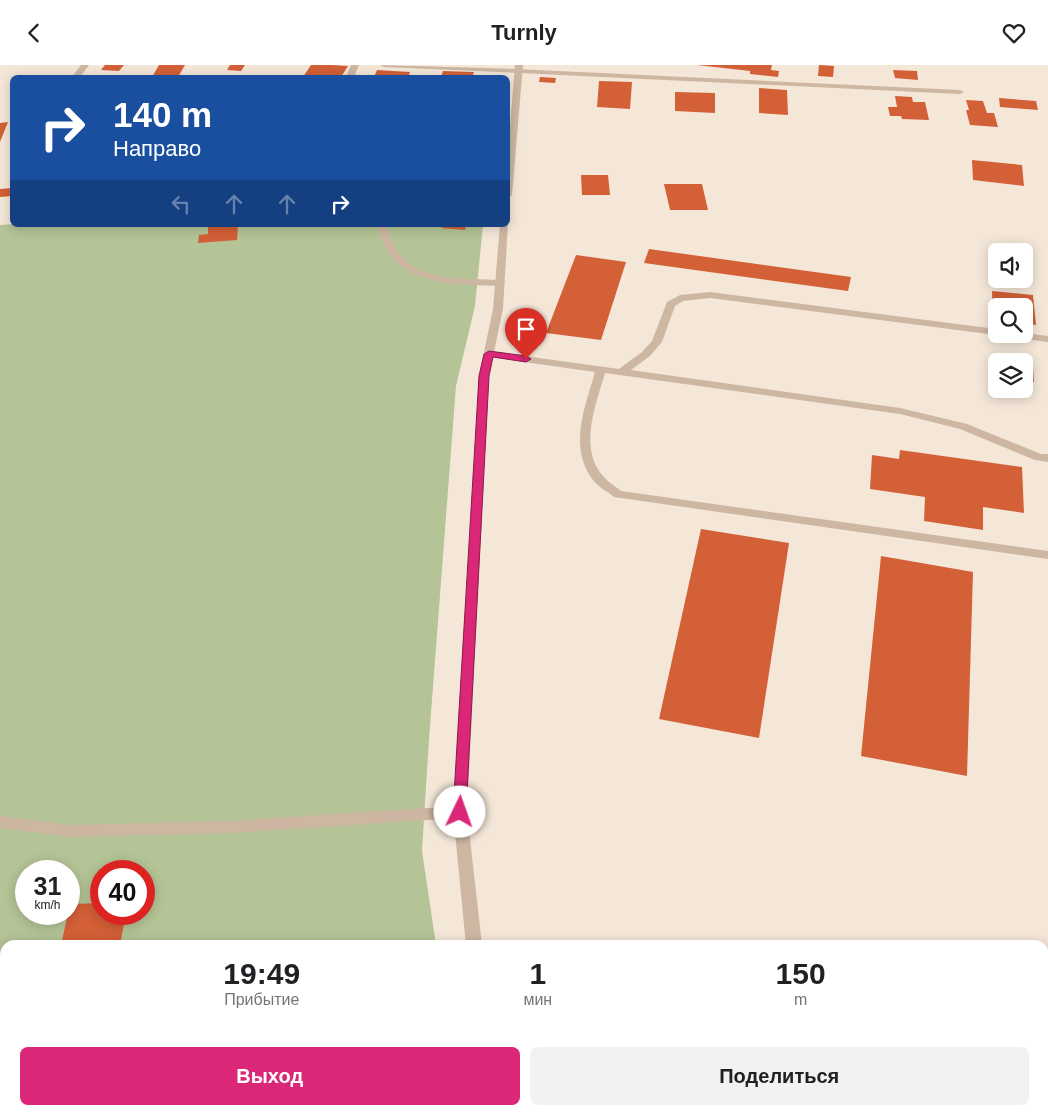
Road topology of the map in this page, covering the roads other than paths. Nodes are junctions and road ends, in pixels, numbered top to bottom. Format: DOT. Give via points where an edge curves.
graph roads {
  1 [pos="384,65"];
  2 [pos="519,68"];
  3 [pos="960,92"];
  4 [pos="510,172"];
  5 [pos="383,227"];
  6 [pos="505,227"];
  7 [pos="500,283"];
  8 [pos="988,331"];
  9 [pos="1033,337"];
  10 [pos="1048,339"];
  11 [pos="489,354"];
  12 [pos="601,369"];
  13 [pos="622,372"];
  14 [pos="1048,458"];
  15 [pos="1048,555"];
  16 [pos="460,812"];
  17 [pos="0,822"];
  18 [pos="473,940"];
  1 -- 2 [label="street"];
  2 -- 3 [label="street"];
  2 -- 4 [label="street"];
  5 -- 7 [label="street" via="390,248 416,272 434,279"];
  6 -- 7 [label="street"];
  7 -- 11 [label="street"];
  8 -- 13 [label="street" via="710,295 680,297 671,304 657,342"];
  9 -- 10 [label="street"];
  11 -- 12 [label="street"];
  11 -- 16 [label="street" via="484,386"];
  12 -- 13 [label="street"];
  12 -- 15 [label="street" via="584,439 586,459 597,477 618,494"];
  13 -- 14 [label="street" via="900,411 963,426"];
  16 -- 17 [label="street" via="228,827 70,831"];
  16 -- 18 [label="street"];
}
